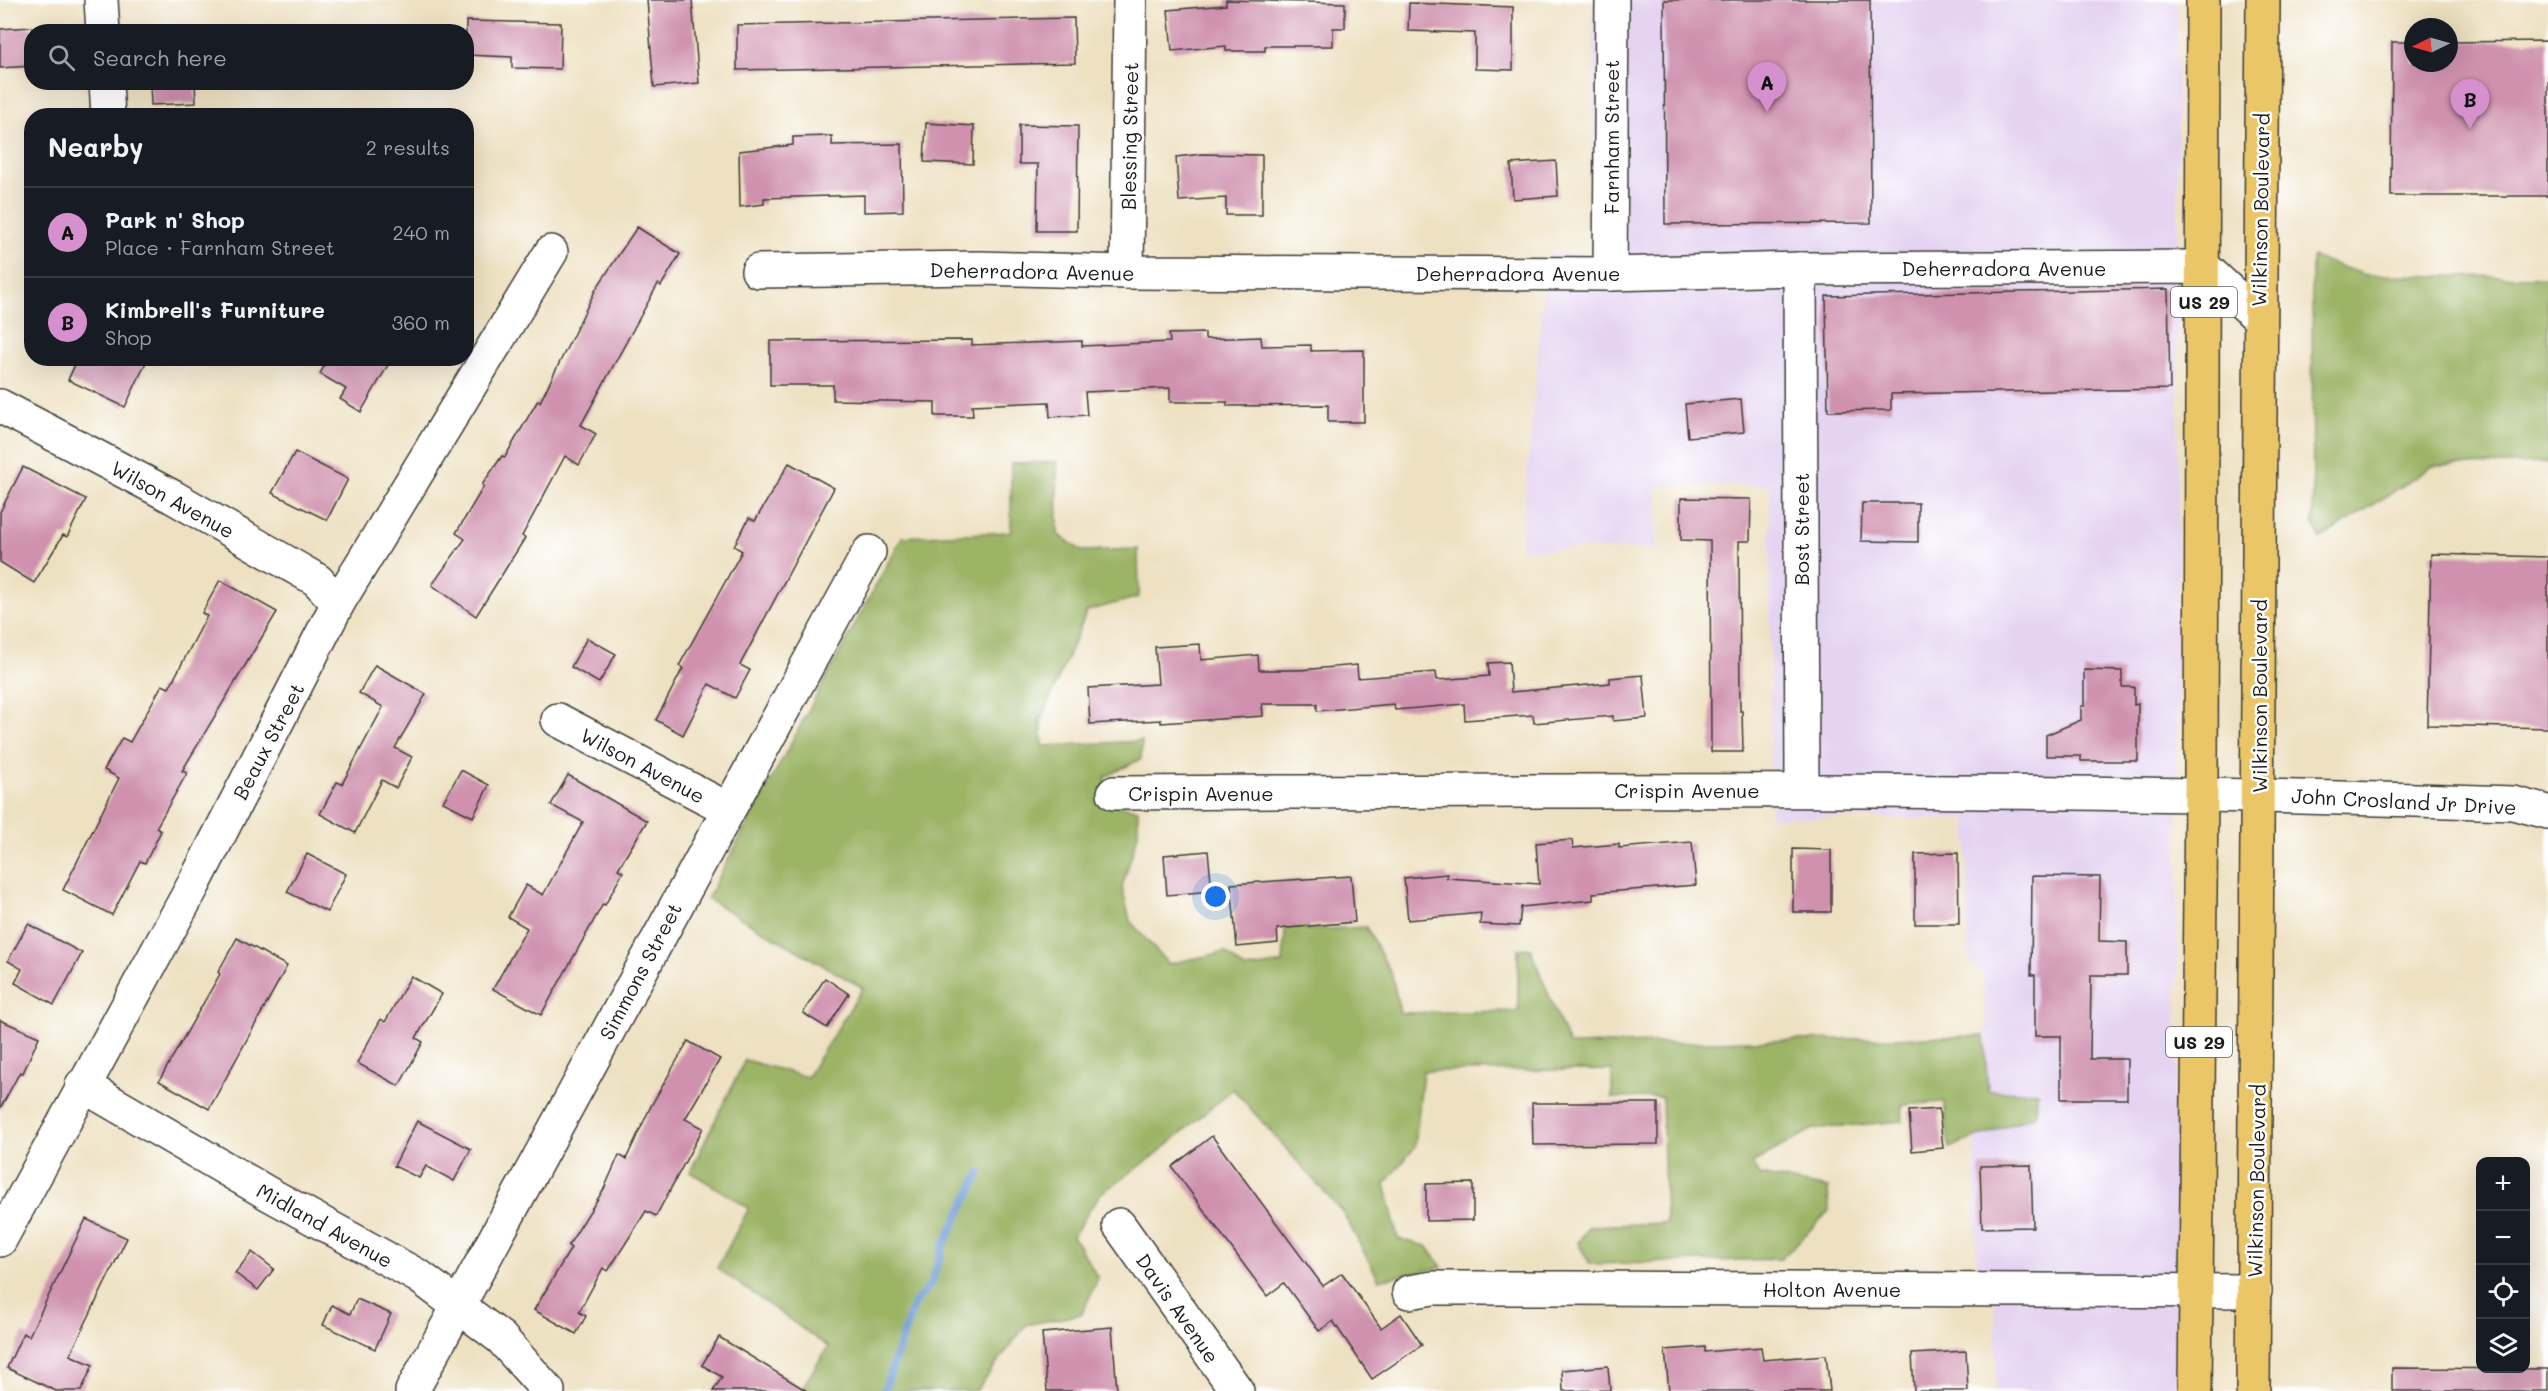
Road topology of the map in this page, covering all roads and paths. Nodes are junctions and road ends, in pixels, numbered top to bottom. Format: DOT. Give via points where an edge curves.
graph roads {
  1 [pos="101,0"];
  2 [pos="1130,0"];
  3 [pos="1612,0"];
  4 [pos="2204,0"];
  5 [pos="2263,0"];
  6 [pos="102,24"];
  7 [pos="106,90"];
  8 [pos="108,108"];
  9 [pos="551,252"];
  10 [pos="2204,267"];
  11 [pos="1800,269"];
  12 [pos="758,271"];
  13 [pos="1127,272"];
  14 [pos="1610,274"];
  15 [pos="2259,318"];
  16 [pos="0,406"];
  17 [pos="869,552"];
  18 [pos="338,603"];
  19 [pos="558,720"];
  20 [pos="1802,789"];
  21 [pos="1114,793"];
  22 [pos="2201,794"];
  23 [pos="2259,794"];
  24 [pos="728,809"];
  25 [pos="2548,812"];
  26 [pos="82,1085"];
  27 [pos="1119,1225"];
  28 [pos="0,1240"];
  29 [pos="2196,1290"];
  30 [pos="2255,1291"];
  31 [pos="1409,1292"];
  32 [pos="459,1304"];
  33 [pos="412,1391"];
  34 [pos="548,1391"];
  35 [pos="1237,1391"];
  36 [pos="2195,1391"];
  37 [pos="2253,1391"];
  1 -- 6 [label="street"];
  2 -- 13 [label="street, Blessing Street"];
  3 -- 14 [label="street, Farnham Street"];
  4 -- 10 [label="main road, US 29"];
  5 -- 15 [label="main road, Wilkinson Boulevard / US 29"];
  7 -- 8 [label="street"];
  9 -- 18 [label="street, Beaux Street"];
  10 -- 11 [label="street, Deherradora Avenue"];
  10 -- 15 [label="street"];
  10 -- 22 [label="main road, US 29"];
  11 -- 14 [label="street, Deherradora Avenue"];
  11 -- 20 [label="street, Bost Street"];
  12 -- 13 [label="street, Deherradora Avenue" via="980,268"];
  13 -- 14 [label="street, Deherradora Avenue"];
  15 -- 23 [label="main road, Wilkinson Boulevard / US 29"];
  16 -- 18 [label="street, Wilson Avenue" via="173,497 317,580"];
  17 -- 24 [label="street, Simmons Street"];
  18 -- 26 [label="street, Beaux Street" via="194,884"];
  19 -- 24 [label="street, Wilson Avenue"];
  20 -- 21 [label="street, Crispin Avenue"];
  20 -- 22 [label="street, Crispin Avenue"];
  22 -- 23 [label="street, Crispin Avenue"];
  22 -- 29 [label="main road, US 29"];
  23 -- 25 [label="street, John Crosland Jr Drive" via="2513,803"];
  23 -- 30 [label="main road, Wilkinson Boulevard / US 29"];
  24 -- 32 [label="street, Simmons Street"];
  26 -- 28 [label="street, Beaux Street"];
  26 -- 32 [label="street, Midland Avenue" via="420,1277"];
  27 -- 35 [label="street, Davis Avenue"];
  29 -- 30 [label="street, Holton Avenue"];
  29 -- 31 [label="street, Holton Avenue" via="1433,1288"];
  29 -- 36 [label="main road, US 29"];
  30 -- 37 [label="main road, Wilkinson Boulevard / US 29"];
  32 -- 33 [label="street, Simmons Street"];
  32 -- 34 [label="street, Midland Avenue" via="501,1338"];
}
